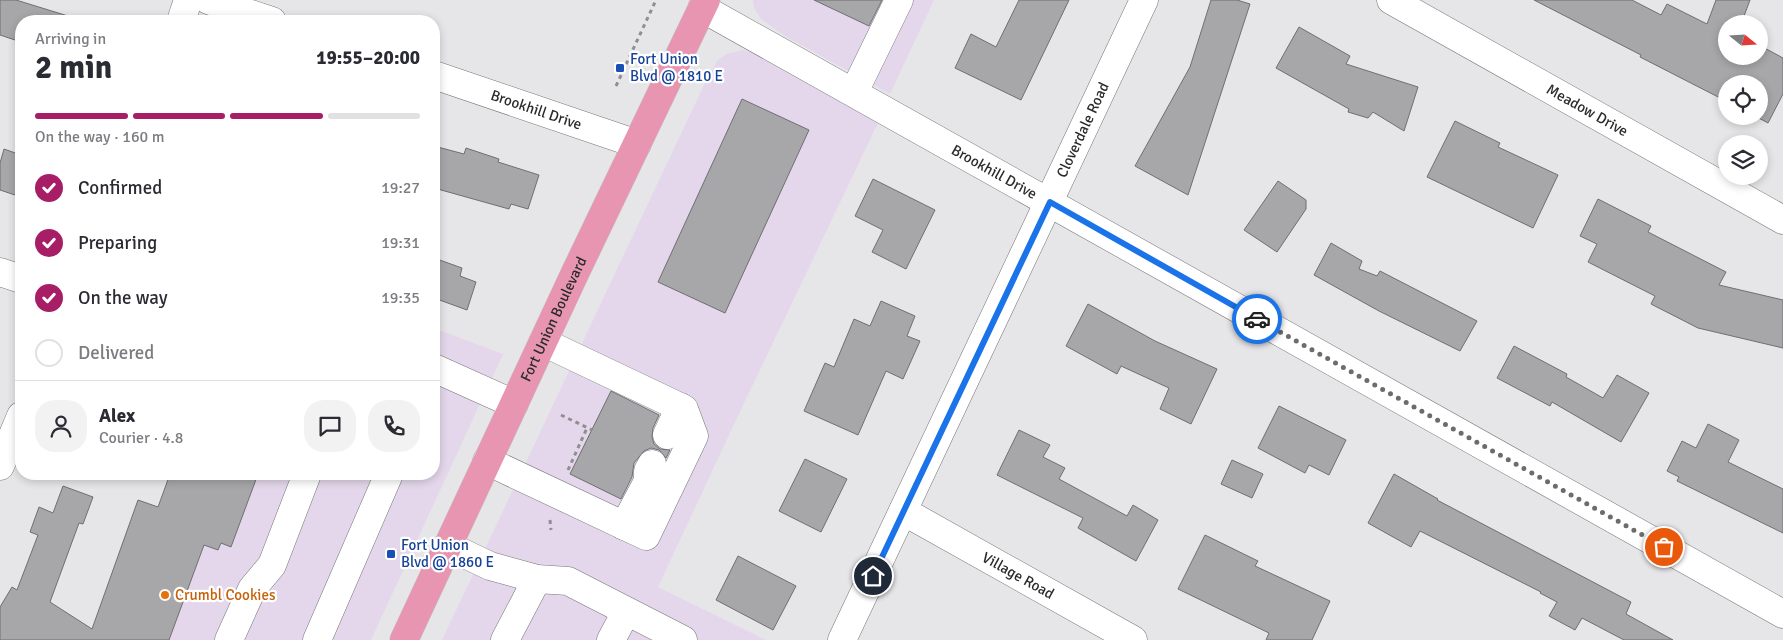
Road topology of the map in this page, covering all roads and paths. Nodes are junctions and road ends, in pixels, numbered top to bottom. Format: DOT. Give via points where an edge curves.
graph roads {
  1 [pos="188,0"];
  2 [pos="208,0"];
  3 [pos="656,0"];
  4 [pos="900,0"];
  5 [pos="1144,0"];
  6 [pos="1391,0"];
  7 [pos="704,4"];
  8 [pos="183,15"];
  9 [pos="254,15"];
  10 [pos="440,77"];
  11 [pos="616,86"];
  12 [pos="854,92"];
  13 [pos="637,144"];
  14 [pos="1050,202"];
  15 [pos="1783,220"];
  16 [pos="0,272"];
  17 [pos="15,277"];
  18 [pos="543,342"];
  19 [pos="440,371"];
  20 [pos="514,404"];
  21 [pos="561,416"];
  22 [pos="587,428"];
  23 [pos="15,430"];
  24 [pos="592,430"];
  25 [pos="487,461"];
  26 [pos="0,466"];
  27 [pos="659,468"];
  28 [pos="567,472"];
  29 [pos="305,480"];
  30 [pos="386,480"];
  31 [pos="903,511"];
  32 [pos="631,529"];
  33 [pos="448,546"];
  34 [pos="537,579"];
  35 [pos="626,612"];
  36 [pos="1783,614"];
  37 [pos="229,640"];
  38 [pos="317,640"];
  39 [pos="404,640"];
  40 [pos="505,640"];
  41 [pos="611,640"];
  42 [pos="682,640"];
  43 [pos="842,640"];
  44 [pos="1133,640"];
  1 -- 8 [label="street"];
  2 -- 9 [label="street"];
  3 -- 11 [label="path"];
  4 -- 12 [label="street"];
  5 -- 14 [label="street, Cloverdale Road"];
  6 -- 15 [label="street, Meadow Drive"];
  7 -- 12 [label="street, Brookhill Drive"];
  7 -- 13 [label="main road, Fort Union Boulevard"];
  10 -- 13 [label="street, Brookhill Drive"];
  12 -- 14 [label="street, Brookhill Drive"];
  13 -- 18 [label="main road, Fort Union Boulevard"];
  14 -- 31 [label="street, Cloverdale Road"];
  14 -- 36 [label="street, Brookhill Drive"];
  16 -- 17 [label="street"];
  18 -- 20 [label="main road, Fort Union Boulevard"];
  18 -- 32 [label="street" via="694,436 646,536"];
  19 -- 20 [label="street"];
  20 -- 25 [label="main road, Fort Union Boulevard"];
  21 -- 22 [label="path"];
  22 -- 24 [label="path"];
  22 -- 28 [label="path"];
  23 -- 26 [label="street"];
  25 -- 32 [label="street"];
  25 -- 33 [label="main road, Fort Union Boulevard"];
  27 -- 32 [label="street" via="648,471 648,481"];
  29 -- 37 [label="street" via="272,565 252,589"];
  30 -- 38 [label="street"];
  31 -- 43 [label="street, Cloverdale Road"];
  31 -- 44 [label="street, Village Road"];
  33 -- 34 [label="street" via="490,566"];
  33 -- 39 [label="main road, Fort Union Boulevard"];
  34 -- 35 [label="street" via="568,581"];
  34 -- 40 [label="street"];
  35 -- 41 [label="street"];
  35 -- 42 [label="street"];
}
